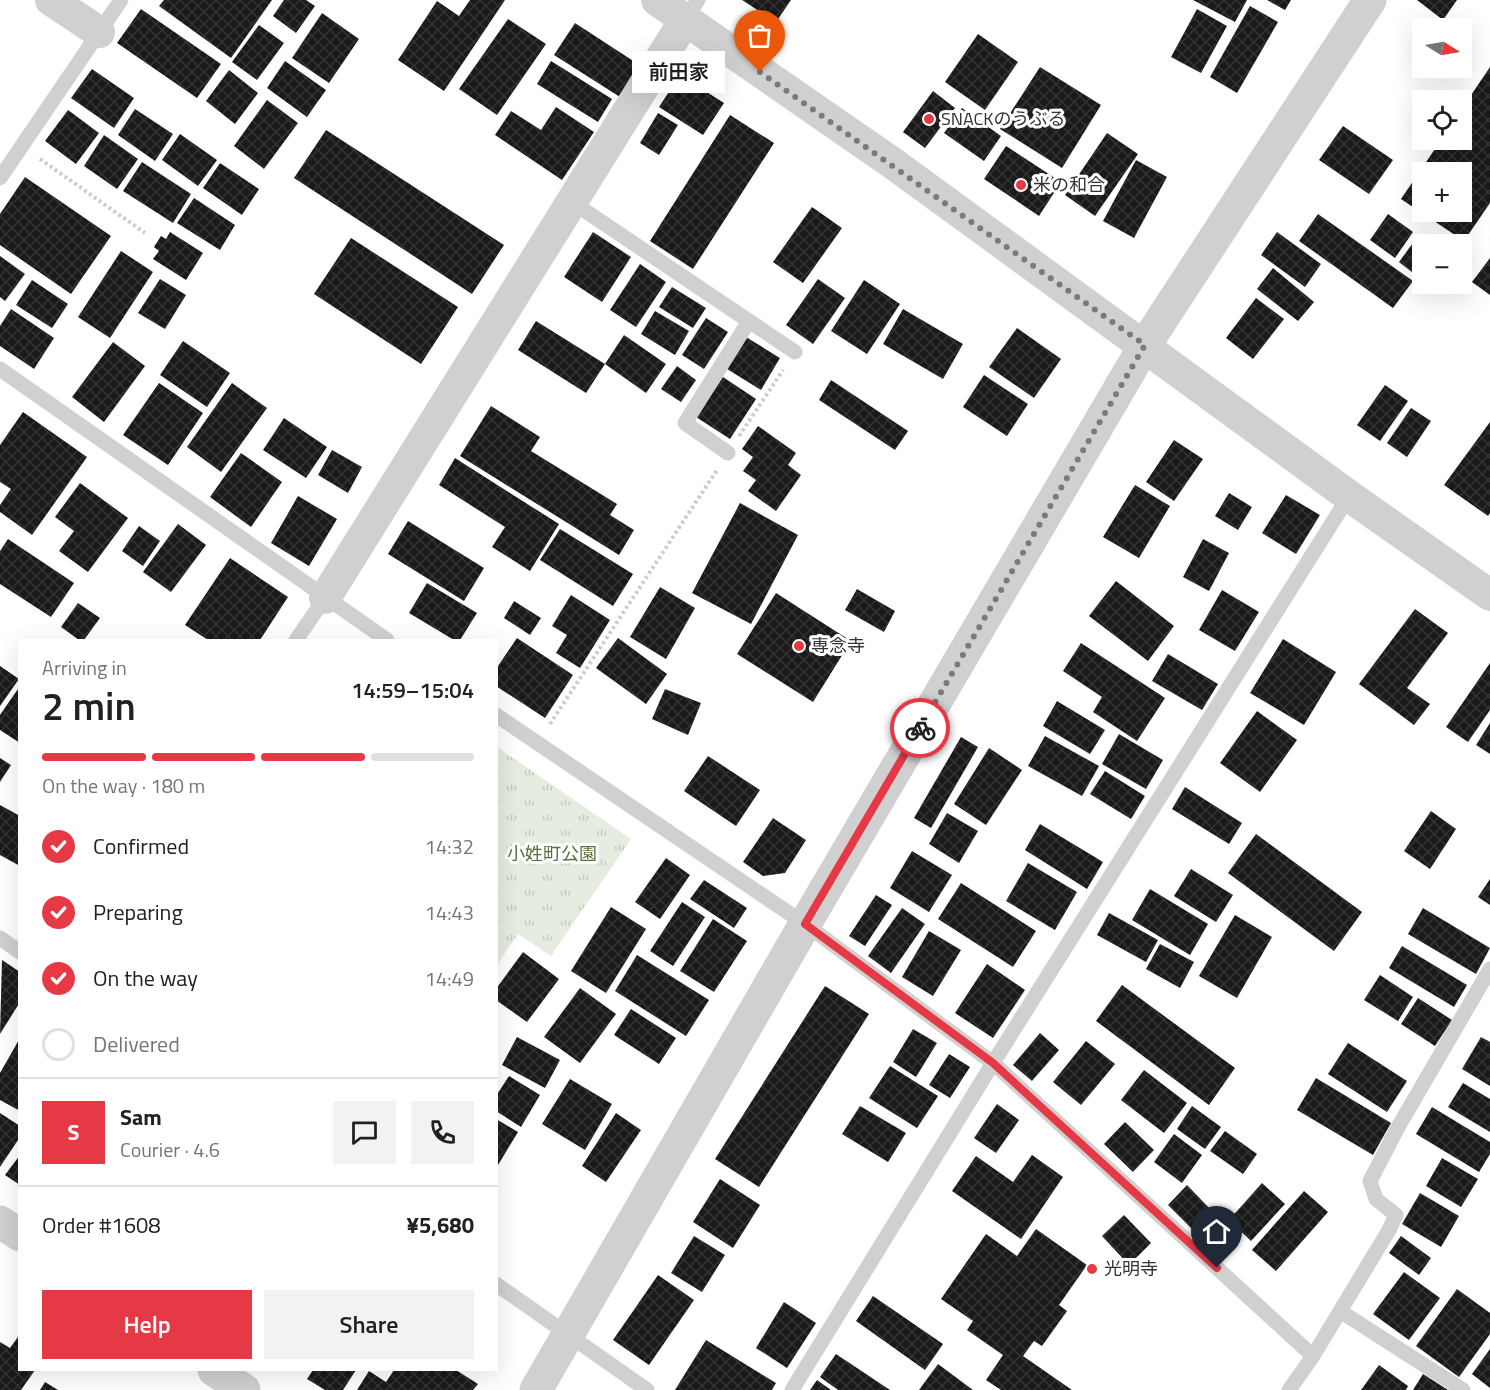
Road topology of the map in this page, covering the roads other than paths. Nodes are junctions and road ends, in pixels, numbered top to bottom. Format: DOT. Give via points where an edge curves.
graph roads {
  1 [pos="51,0"];
  2 [pos="121,0"];
  3 [pos="657,0"];
  4 [pos="1370,0"];
  5 [pos="691,10"];
  6 [pos="99,32"];
  7 [pos="0,178"];
  8 [pos="572,202"];
  9 [pos="749,321"];
  10 [pos="1145,345"];
  11 [pos="795,352"];
  12 [pos="0,369"];
  13 [pos="728,453"];
  14 [pos="1349,496"];
  15 [pos="1490,595"];
  16 [pos="325,598"];
  17 [pos="297,639"];
  18 [pos="386,639"];
  19 [pos="498,716"];
  20 [pos="805,924"];
  21 [pos="0,938"];
  22 [pos="18,951"];
  23 [pos="1490,969"];
  24 [pos="993,1063"];
  25 [pos="0,1222"];
  26 [pos="18,1234"];
  27 [pos="498,1285"];
  28 [pos="1340,1311"];
  29 [pos="569,1335"];
  30 [pos="1313,1356"];
  31 [pos="216,1371"];
  32 [pos="244,1390"];
  33 [pos="536,1390"];
  34 [pos="647,1390"];
  35 [pos="792,1390"];
  36 [pos="1288,1390"];
  37 [pos="1463,1390"];
  1 -- 6 [label="street"];
  2 -- 6 [label="lane"];
  3 -- 5 [label="street"];
  4 -- 10 [label="street"];
  5 -- 8 [label="street"];
  5 -- 10 [label="street" via="891,162"];
  6 -- 7 [label="lane"];
  8 -- 9 [label="lane"];
  8 -- 16 [label="street"];
  9 -- 11 [label="lane"];
  9 -- 13 [label="lane" via="685,423"];
  10 -- 14 [label="street"];
  10 -- 20 [label="street"];
  12 -- 16 [label="lane"];
  14 -- 15 [label="street"];
  14 -- 24 [label="lane"];
  16 -- 17 [label="lane"];
  16 -- 18 [label="lane"];
  19 -- 20 [label="lane"];
  20 -- 24 [label="lane"];
  20 -- 29 [label="street"];
  21 -- 22 [label="lane"];
  23 -- 28 [label="lane" via="1370,1181 1376,1199 1396,1215"];
  24 -- 30 [label="lane"];
  24 -- 35 [label="lane"];
  25 -- 26 [label="street"];
  27 -- 29 [label="lane"];
  28 -- 30 [label="lane"];
  28 -- 37 [label="lane"];
  29 -- 33 [label="street"];
  29 -- 34 [label="lane"];
  30 -- 36 [label="lane"];
  31 -- 32 [label="street"];
}
